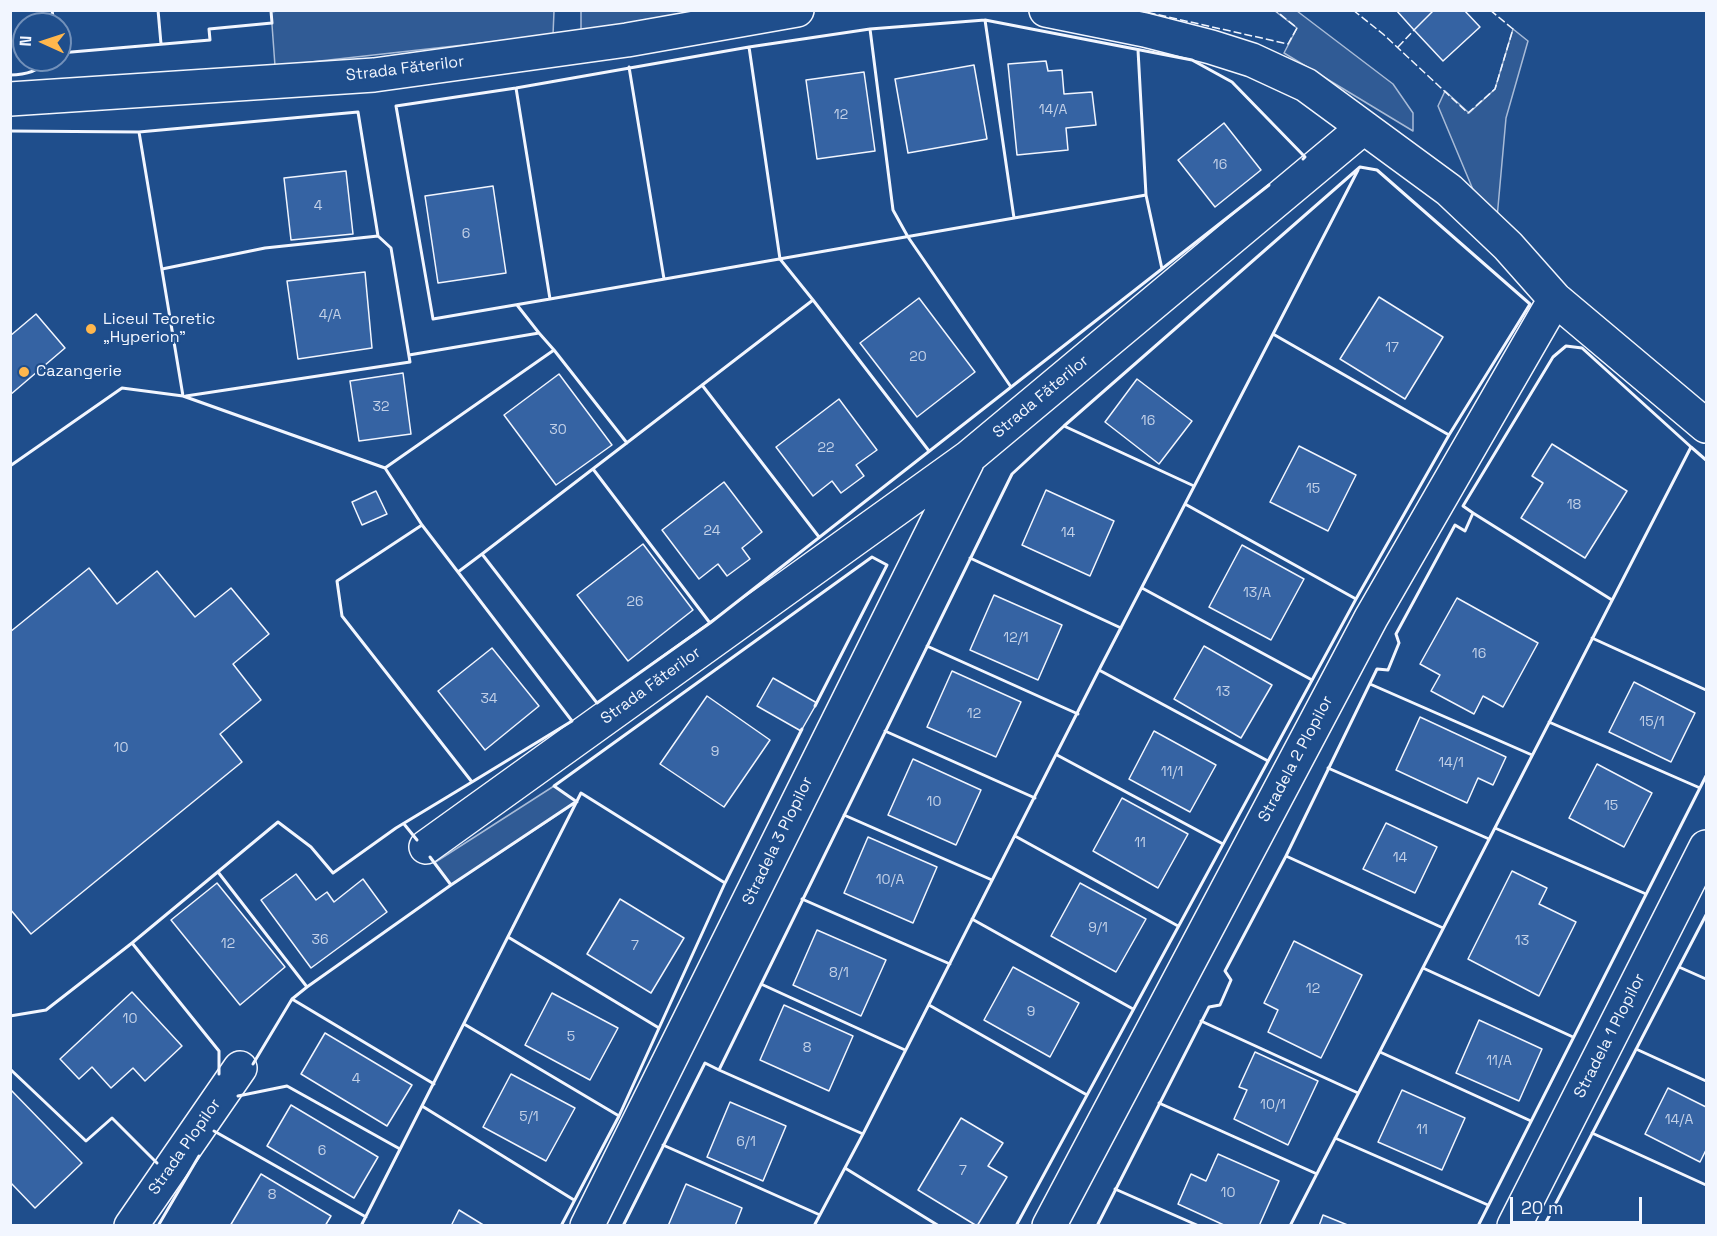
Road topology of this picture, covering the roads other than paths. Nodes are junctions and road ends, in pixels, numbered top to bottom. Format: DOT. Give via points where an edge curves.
graph roads {
  1 [pos="796,10"];
  2 [pos="1046,10"];
  3 [pos="10,99"];
  4 [pos="1363,128"];
  5 [pos="1555,299"];
  6 [pos="1707,426"];
  7 [pos="969,457"];
  8 [pos="426,847"];
  9 [pos="1707,847"];
  10 [pos="240,1068"];
  11 [pos="130,1226"];
  12 [pos="587,1226"];
  13 [pos="1049,1226"];
  14 [pos="1514,1226"];
  1 -- 3 [label="street, Strada Făterilor" via="627,40 374,75"];
  2 -- 4 [label="street" via="1145,30 1252,60 1306,85"];
  4 -- 5 [label="street" via="1449,190 1508,246"];
  4 -- 7 [label="street, Strada Făterilor"];
  5 -- 6 [label="street"];
  5 -- 13 [label="street, Stradela 2 Plopilor" via="1371,618"];
  7 -- 8 [label="street, Strada Făterilor"];
  7 -- 12 [label="street, Stradela 3 Plopilor"];
  9 -- 14 [label="street, Stradela 1 Plopilor"];
  10 -- 11 [label="street, Strada Plopilor"];
}
